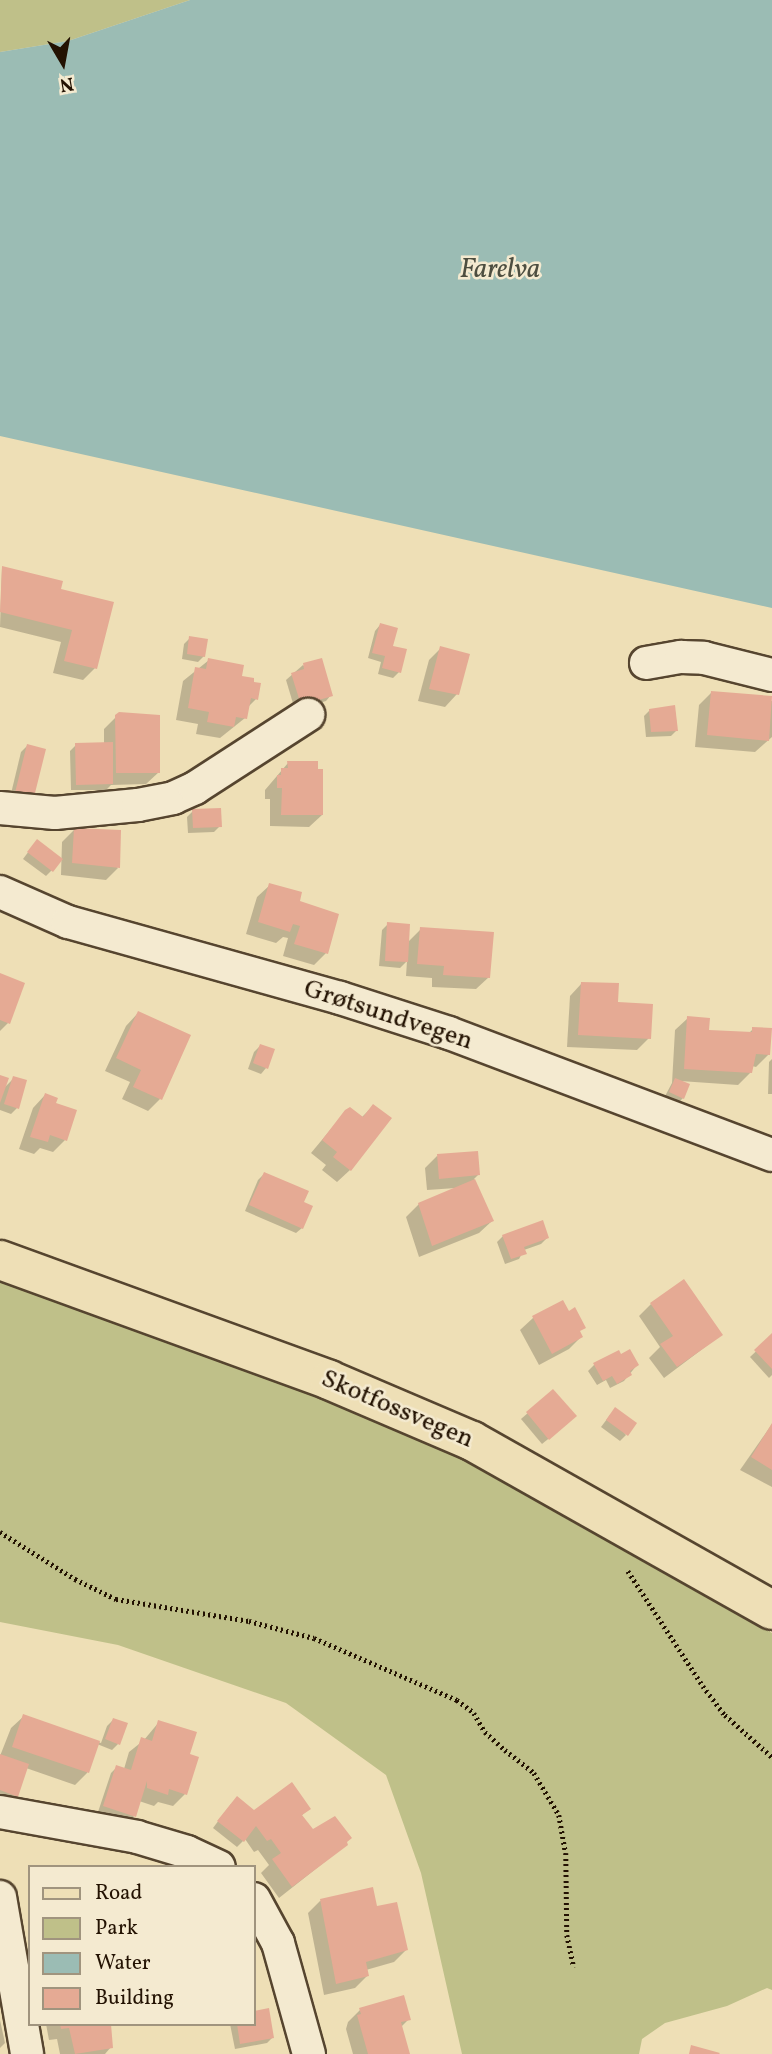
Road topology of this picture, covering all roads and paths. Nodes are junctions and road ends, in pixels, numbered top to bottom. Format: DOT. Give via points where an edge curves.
graph roads {
  1 [pos="646,663"];
  2 [pos="772,675"];
  3 [pos="308,715"];
  4 [pos="0,808"];
  5 [pos="0,892"];
  6 [pos="772,1155"];
  7 [pos="0,1260"];
  8 [pos="0,1532"];
  9 [pos="626,1567"];
  10 [pos="772,1610"];
  11 [pos="772,1756"];
  12 [pos="0,1812"];
  13 [pos="215,1865"];
  14 [pos="0,1897"];
  15 [pos="256,1903"];
  16 [pos="574,1967"];
  17 [pos="27,2054"];
  18 [pos="309,2054"];
  1 -- 2 [label="street" via="681,657 704,659"];
  3 -- 4 [label="street" via="173,798 55,813"];
  5 -- 6 [label="street, Grøtsundvegen" via="68,922 449,1033"];
  7 -- 10 [label="main road, Skotfossvegen" via="329,1380 460,1435"];
  8 -- 16 [label="path" via="116,1600 249,1621 313,1638 457,1700 474,1713 485,1732 534,1773 559,1815 566,1853 567,1935"];
  9 -- 11 [label="path" via="718,1706"];
  12 -- 13 [label="street" via="137,1837"];
  14 -- 17 [label="street"];
  15 -- 18 [label="street" via="278,1943"];
}
